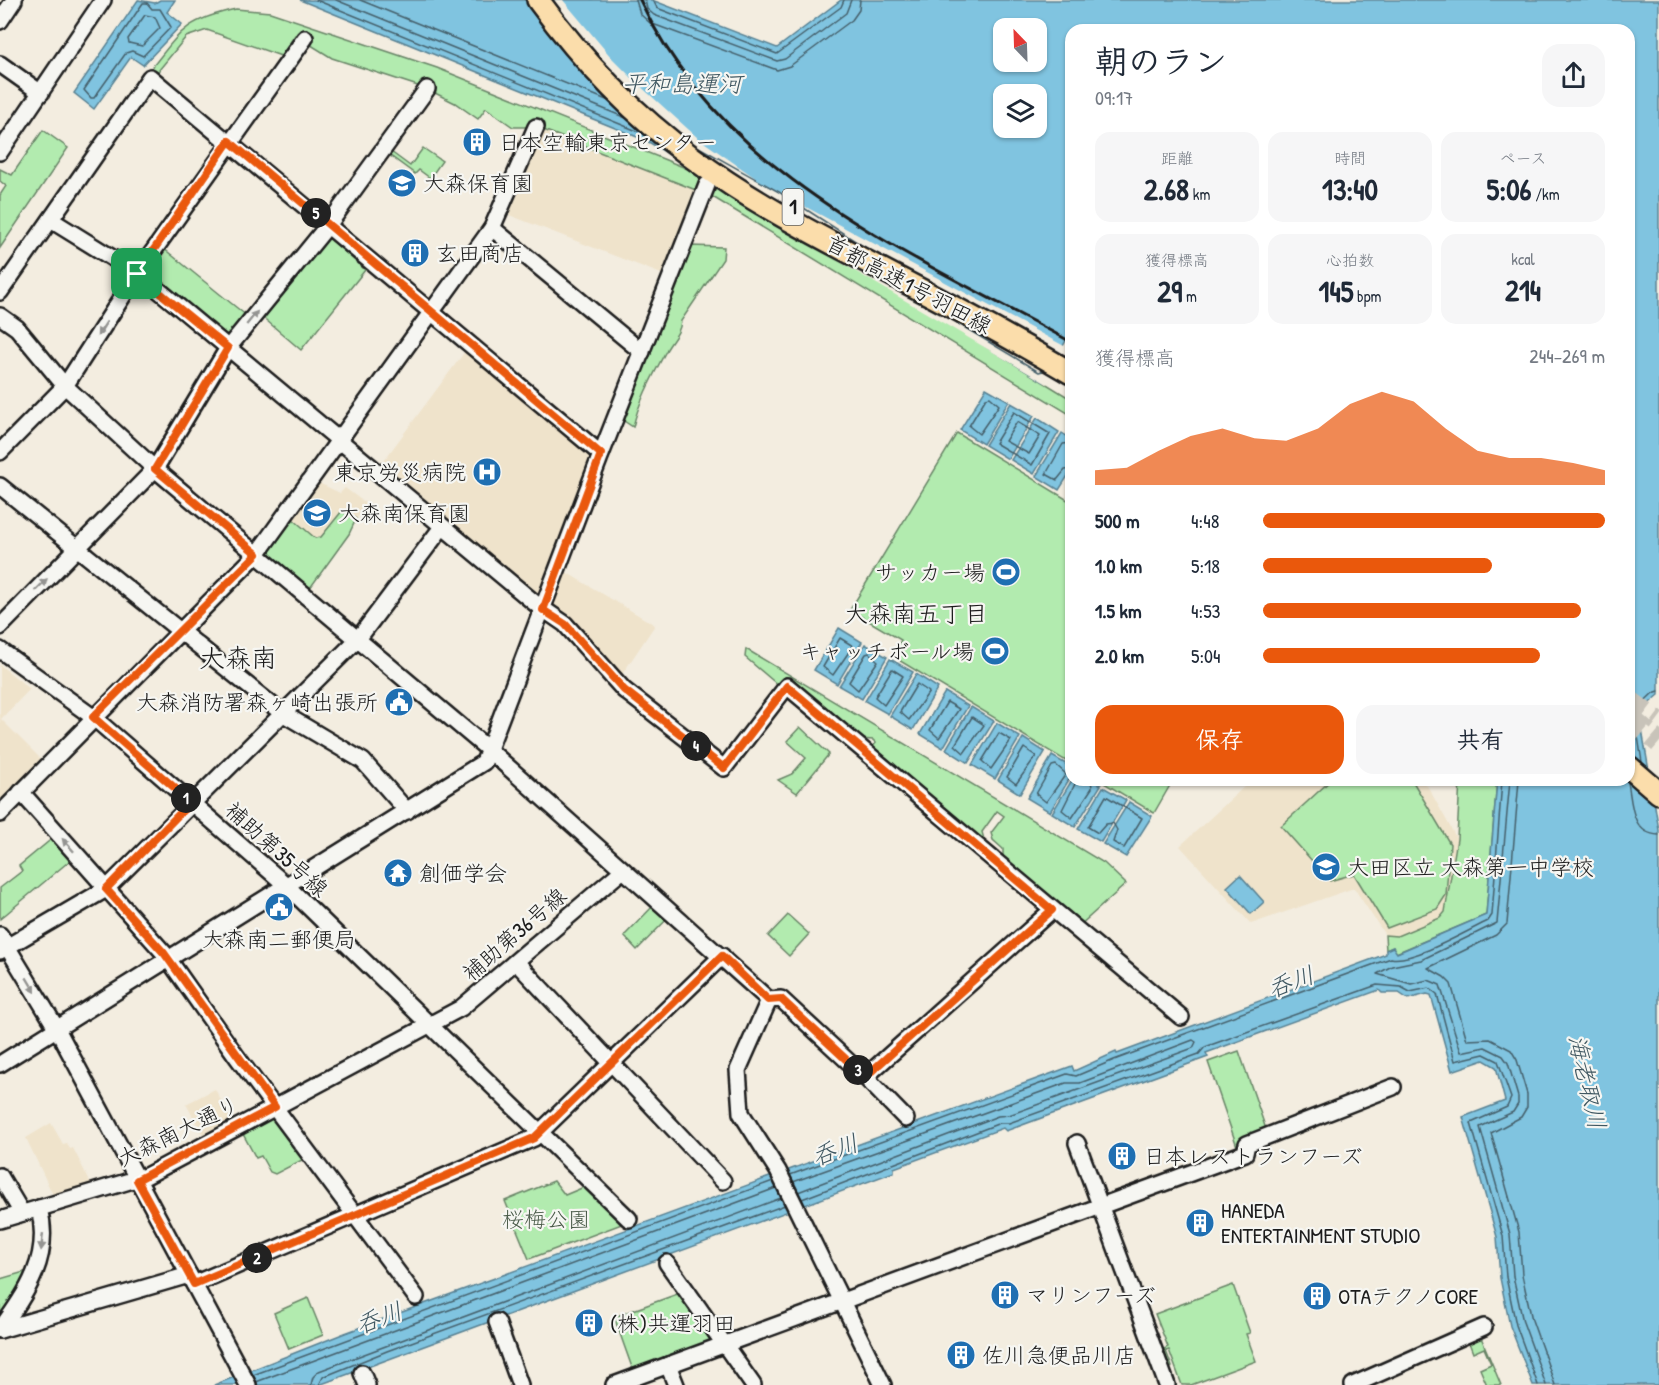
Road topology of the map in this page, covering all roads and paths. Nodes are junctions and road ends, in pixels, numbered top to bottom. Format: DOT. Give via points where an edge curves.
graph roads {
  1 [pos="14,0"];
  2 [pos="103,0"];
  3 [pos="538,0"];
  4 [pos="555,0"];
  5 [pos="0,21"];
  6 [pos="305,38"];
  7 [pos="0,64"];
  8 [pos="427,89"];
  9 [pos="41,93"];
  10 [pos="536,127"];
  11 [pos="229,141"];
  12 [pos="0,152"];
  13 [pos="707,185"];
  14 [pos="51,220"];
  15 [pos="328,224"];
  16 [pos="492,228"];
  17 [pos="822,239"];
  18 [pos="137,274"];
  19 [pos="0,292"];
  20 [pos="431,312"];
  21 [pos="0,316"];
  22 [pos="228,348"];
  23 [pos="642,352"];
  24 [pos="1065,356"];
  25 [pos="1065,370"];
  26 [pos="64,386"];
  27 [pos="1065,386"];
  28 [pos="338,441"];
  29 [pos="0,452"];
  30 [pos="601,454"];
  31 [pos="155,469"];
  32 [pos="0,486"];
  33 [pos="442,526"];
  34 [pos="78,548"];
  35 [pos="257,554"];
  36 [pos="543,610"];
  37 [pos="0,627"];
  38 [pos="180,631"];
  39 [pos="358,639"];
  40 [pos="0,650"];
  41 [pos="282,713"];
  42 [pos="93,717"];
  43 [pos="489,750"];
  44 [pos="1635,772"];
  45 [pos="21,792"];
  46 [pos="1659,793"];
  47 [pos="191,802"];
  48 [pos="406,811"];
  49 [pos="0,814"];
  50 [pos="623,870"];
  51 [pos="287,886"];
  52 [pos="106,889"];
  53 [pos="1052,910"];
  54 [pos="2,944"];
  55 [pos="722,956"];
  56 [pos="168,959"];
  57 [pos="516,962"];
  58 [pos="768,1000"];
  59 [pos="1181,1017"];
  60 [pos="429,1024"];
  61 [pos="57,1029"];
  62 [pos="0,1064"];
  63 [pos="612,1064"];
  64 [pos="865,1077"];
  65 [pos="1393,1087"];
  66 [pos="275,1107"];
  67 [pos="906,1119"];
  68 [pos="542,1132"];
  69 [pos="1077,1143"];
  70 [pos="0,1176"];
  71 [pos="137,1180"];
  72 [pos="723,1181"];
  73 [pos="1101,1206"];
  74 [pos="39,1209"];
  75 [pos="22,1213"];
  76 [pos="355,1215"];
  77 [pos="629,1219"];
  78 [pos="0,1220"];
  79 [pos="667,1263"];
  80 [pos="191,1279"];
  81 [pos="416,1297"];
  82 [pos="842,1300"];
  83 [pos="497,1322"];
  84 [pos="1484,1327"];
  85 [pos="0,1330"];
  86 [pos="724,1344"];
  87 [pos="668,1365"];
  88 [pos="244,1378"];
  89 [pos="520,1385"];
  90 [pos="614,1385"];
  91 [pos="676,1385"];
  92 [pos="753,1385"];
  93 [pos="883,1385"];
  94 [pos="1167,1385"];
  95 [pos="1353,1385"];
  1 -- 5 [label="street"];
  2 -- 9 [label="street"];
  3 -- 17 [label="highway, 首都高速1号羽田線 / 1" via="600,74 661,133 728,183"];
  4 -- 24 [label="highway, 首都高速1号羽田線 / 1" via="640,95 737,173 831,229"];
  6 -- 11 [label="street"];
  7 -- 9 [label="street"];
  8 -- 15 [label="street"];
  9 -- 12 [label="street"];
  10 -- 16 [label="street"];
  11 -- 14 [label="street" via="150,77"];
  11 -- 15 [label="street"];
  11 -- 18 [label="street"];
  13 -- 23 [label="street"];
  14 -- 18 [label="street"];
  14 -- 19 [label="street"];
  15 -- 20 [label="street"];
  22 -- 15 [label="street, one-way"];
  16 -- 20 [label="street"];
  16 -- 23 [label="street"];
  17 -- 25 [label="highway, 首都高速1号羽田線 / 1" via="984,323"];
  17 -- 27 [label="highway"];
  18 -- 22 [label="street"];
  18 -- 26 [label="street, one-way"];
  20 -- 28 [label="street"];
  20 -- 30 [label="street"];
  21 -- 26 [label="street" via="17,328"];
  22 -- 28 [label="street"];
  22 -- 31 [label="street"];
  23 -- 30 [label="street"];
  26 -- 29 [label="street"];
  26 -- 31 [label="street"];
  28 -- 33 [label="street"];
  28 -- 35 [label="street"];
  30 -- 36 [label="street"];
  31 -- 34 [label="street"];
  31 -- 35 [label="street"];
  32 -- 34 [label="street"];
  33 -- 36 [label="street"];
  33 -- 39 [label="street"];
  37 -- 34 [label="street, one-way"];
  34 -- 38 [label="street"];
  35 -- 38 [label="street"];
  35 -- 39 [label="street"];
  36 -- 43 [label="street"];
  36 -- 53 [label="street" via="565,624 624,690 724,768 787,686"];
  38 -- 41 [label="street"];
  38 -- 42 [label="street"];
  39 -- 41 [label="street"];
  39 -- 43 [label="street"];
  40 -- 42 [label="street, 補助第35号線"];
  41 -- 47 [label="street"];
  41 -- 48 [label="street" via="363,761"];
  42 -- 45 [label="street"];
  42 -- 47 [label="street, 補助第35号線"];
  43 -- 48 [label="street" via="484,762 475,769"];
  43 -- 50 [label="street"];
  44 -- 46 [label="highway"];
  45 -- 49 [label="street"];
  52 -- 45 [label="street, one-way"];
  47 -- 51 [label="street, 補助第35号線"];
  47 -- 52 [label="street"];
  48 -- 51 [label="street"];
  50 -- 55 [label="street"];
  50 -- 57 [label="street, 補助第36号線"];
  51 -- 56 [label="street"];
  51 -- 60 [label="street, 補助第35号線"];
  52 -- 54 [label="street"];
  52 -- 56 [label="street"];
  53 -- 59 [label="street"];
  53 -- 64 [label="street"];
  54 -- 61 [label="street, one-way"];
  55 -- 58 [label="street"];
  55 -- 63 [label="street"];
  56 -- 61 [label="street"];
  56 -- 66 [label="street"];
  57 -- 60 [label="street, 補助第36号線" via="461,1008"];
  57 -- 63 [label="street"];
  58 -- 64 [label="street" via="781,999"];
  58 -- 82 [label="street" via="737,1074 741,1113 778,1171"];
  60 -- 66 [label="street, 大森南大通り"];
  60 -- 68 [label="street, 補助第35号線"];
  61 -- 62 [label="street"];
  61 -- 71 [label="street"];
  63 -- 68 [label="street"];
  63 -- 72 [label="street"];
  64 -- 67 [label="street"];
  65 -- 73 [label="street" via="1247,1143 1245,1153"];
  66 -- 71 [label="street, 大森南大通り"];
  66 -- 76 [label="street"];
  68 -- 76 [label="street"];
  68 -- 77 [label="street, 補助第35号線"];
  69 -- 73 [label="street"];
  70 -- 75 [label="street"];
  71 -- 74 [label="street, 大森南大通り"];
  71 -- 80 [label="street"];
  73 -- 82 [label="street"];
  73 -- 94 [label="street"];
  74 -- 75 [label="street, 大森南大通り"];
  74 -- 85 [label="street, one-way" via="43,1230 39,1266"];
  75 -- 78 [label="street, 大森南大通り"];
  76 -- 80 [label="street"];
  76 -- 81 [label="street"];
  79 -- 86 [label="street"];
  80 -- 85 [label="street"];
  80 -- 88 [label="street"];
  82 -- 86 [label="street"];
  82 -- 93 [label="street"];
  83 -- 89 [label="street"];
  84 -- 95 [label="street"];
  86 -- 87 [label="street"];
  86 -- 92 [label="street"];
  87 -- 90 [label="street"];
  87 -- 91 [label="street"];
}
